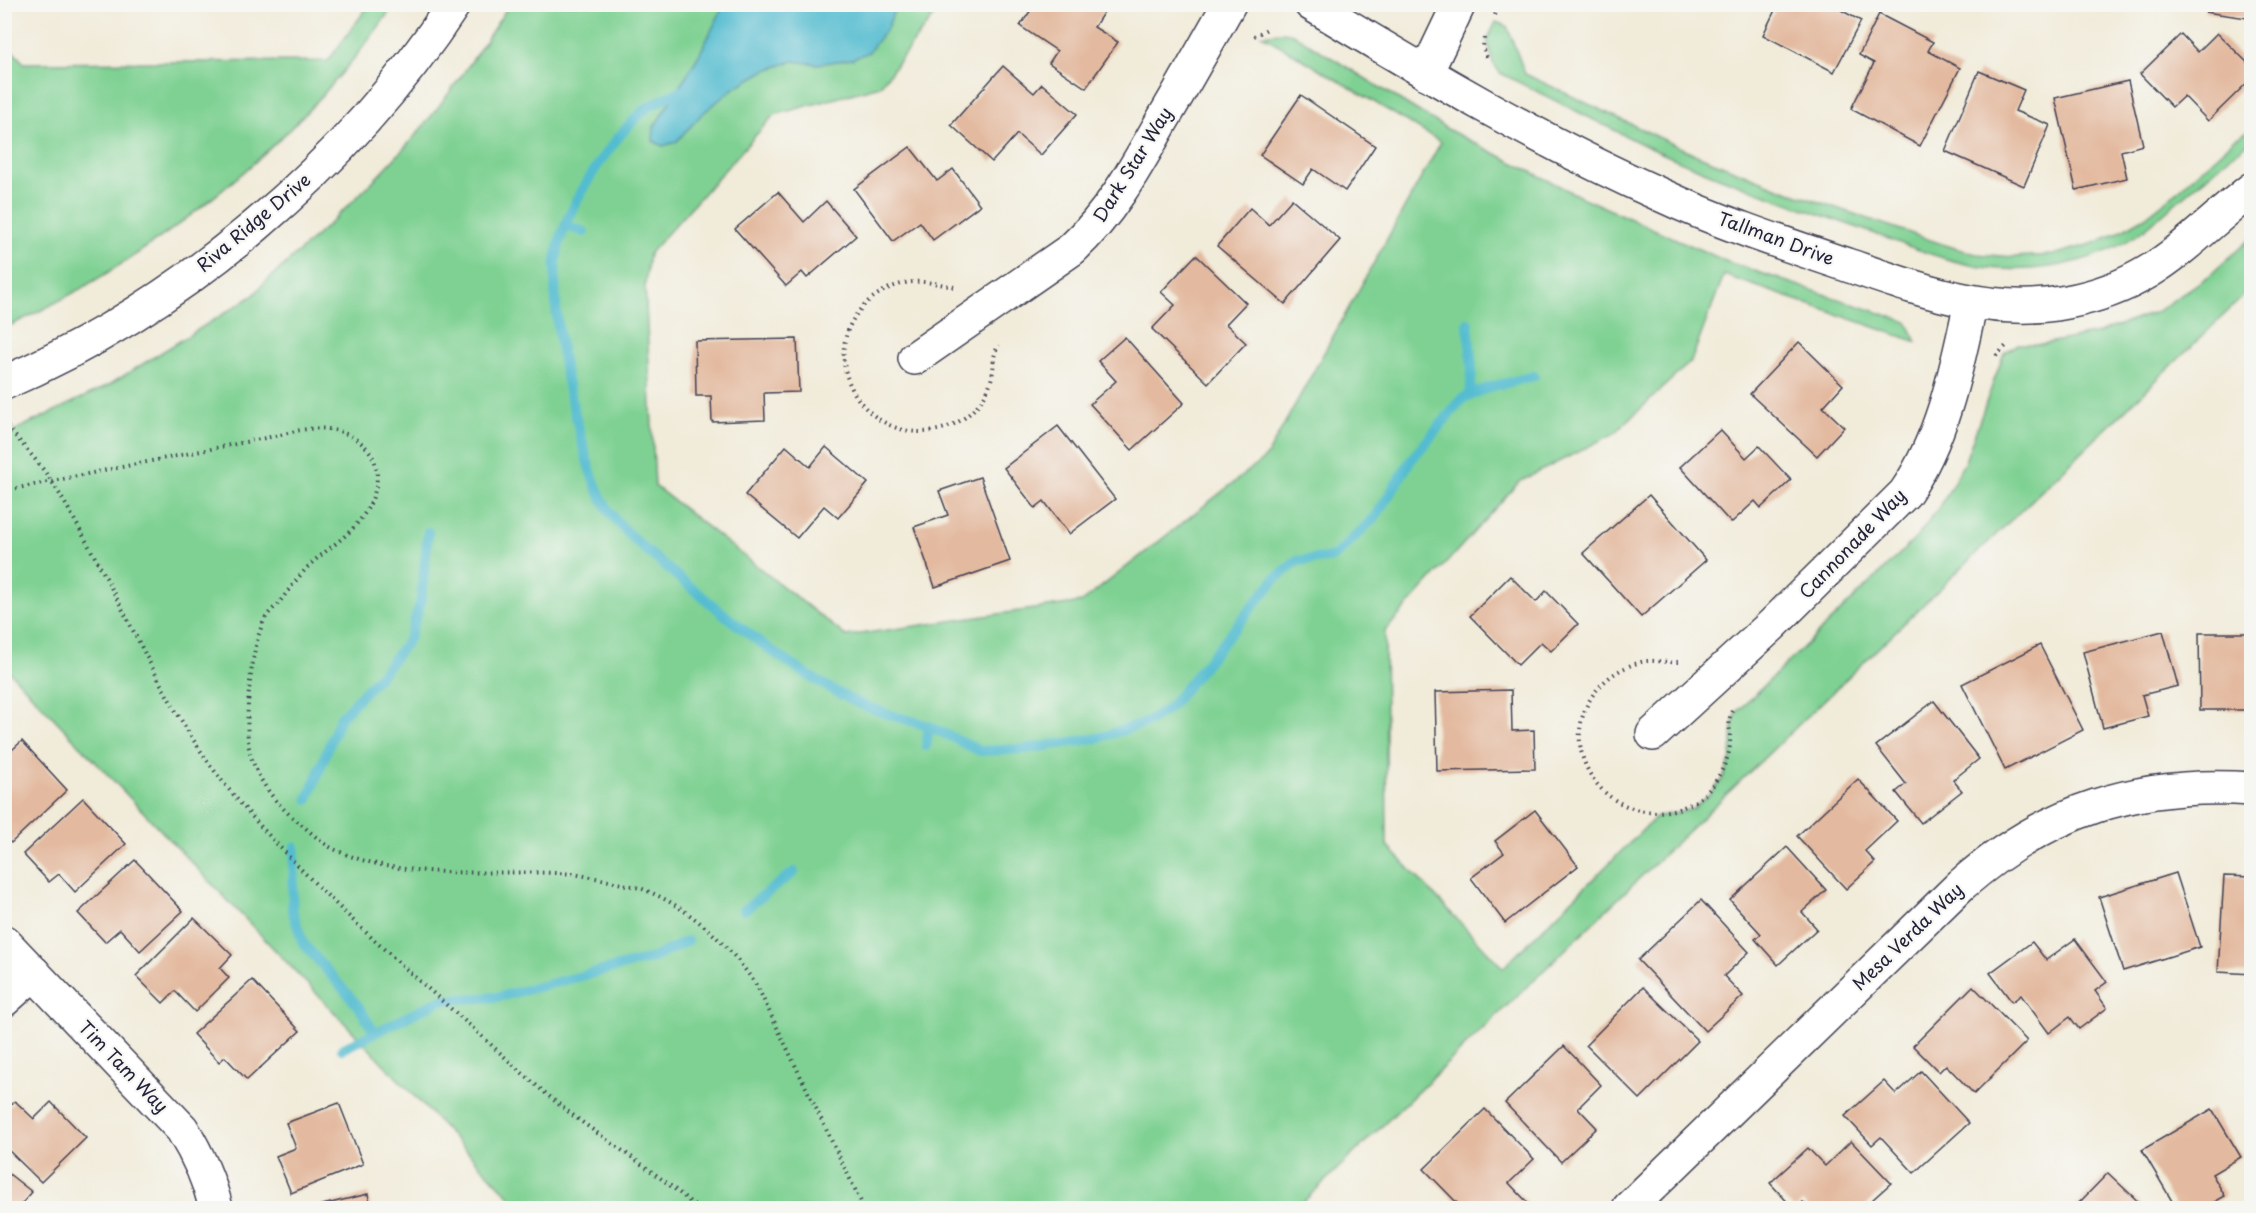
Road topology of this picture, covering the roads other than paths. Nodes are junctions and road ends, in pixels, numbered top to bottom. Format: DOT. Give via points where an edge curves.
graph roads {
  1 [pos="454,4"];
  2 [pos="1229,4"];
  3 [pos="1311,4"];
  4 [pos="1460,4"];
  5 [pos="1425,73"];
  6 [pos="2252,189"];
  7 [pos="1971,302"];
  8 [pos="915,358"];
  9 [pos="4,383"];
  10 [pos="1653,734"];
  11 [pos="2252,789"];
  12 [pos="4,942"];
  13 [pos="34,973"];
  14 [pos="4,1000"];
  15 [pos="216,1209"];
  16 [pos="1629,1209"];
  1 -- 9 [label="street, Riva Ridge Drive" via="424,48 361,124 245,233 121,322"];
  2 -- 8 [label="street, Dark Star Way" via="1139,163 1091,232"];
  3 -- 5 [label="street, Tallman Drive"];
  4 -- 5 [label="street"];
  5 -- 7 [label="street, Tallman Drive" via="1543,139 1662,196 1827,258"];
  6 -- 7 [label="street, Tallman Drive" via="2171,258 2111,291 2044,305"];
  7 -- 10 [label="street, Cannonade Way" via="1934,437 1905,493 1772,625"];
  11 -- 16 [label="street, Mesa Verda Way" via="2198,786 2121,798 2054,823 2002,852 1960,885"];
  12 -- 13 [label="street, Tim Tam Way"];
  13 -- 14 [label="street"];
  13 -- 15 [label="street, Tim Tam Way" via="182,1129 199,1157"];
}
